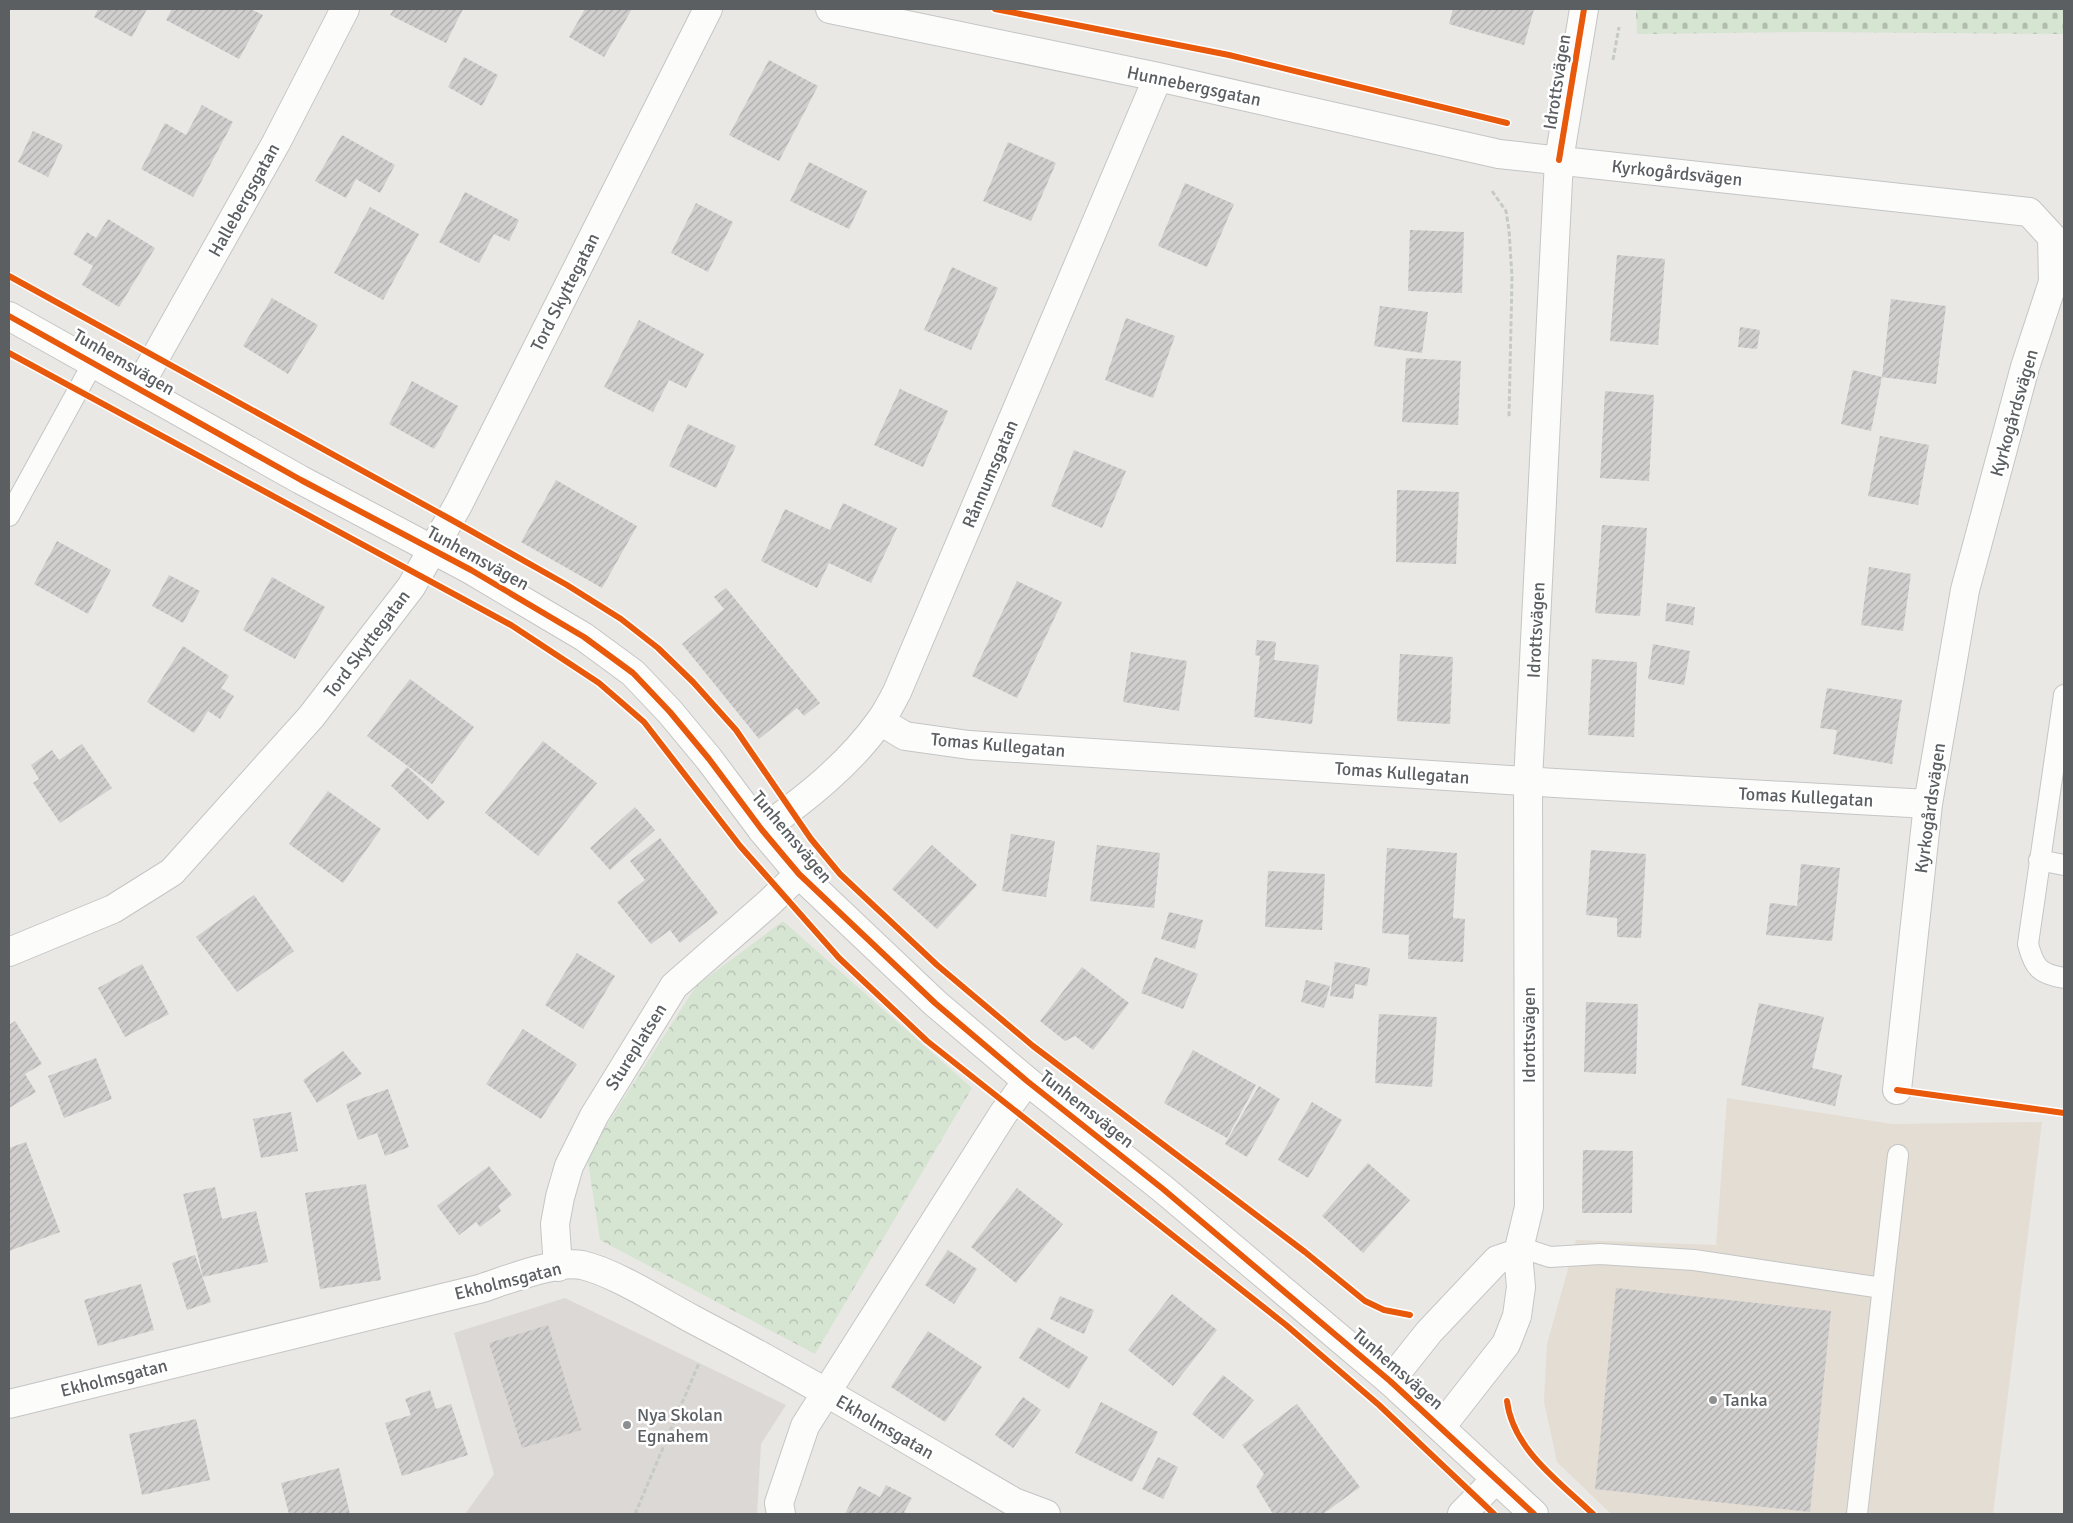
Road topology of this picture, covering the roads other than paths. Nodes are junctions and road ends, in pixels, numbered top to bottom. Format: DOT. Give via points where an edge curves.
graph roads {
  1 [pos="345,9"];
  2 [pos="708,9"];
  3 [pos="830,9"];
  4 [pos="1584,9"];
  5 [pos="1158,77"];
  6 [pos="1559,160"];
  7 [pos="9,316"];
  8 [pos="94,363"];
  9 [pos="138,388"];
  10 [pos="9,516"];
  11 [pos="433,549"];
  12 [pos="2064,695"];
  13 [pos="880,721"];
  14 [pos="2060,748"];
  15 [pos="1528,781"];
  16 [pos="1928,804"];
  17 [pos="762,830"];
  18 [pos="2039,860"];
  19 [pos="2064,865"];
  20 [pos="799,874"];
  21 [pos="9,952"];
  22 [pos="2064,978"];
  23 [pos="1027,1081"];
  24 [pos="1897,1090"];
  25 [pos="1898,1155"];
  26 [pos="1518,1250"];
  27 [pos="558,1267"];
  28 [pos="1882,1288"];
  29 [pos="1390,1381"];
  30 [pos="826,1392"];
  31 [pos="9,1404"];
  32 [pos="1441,1427"];
  33 [pos="1496,1479"];
  34 [pos="781,1514"];
  35 [pos="1046,1514"];
  36 [pos="1462,1514"];
  37 [pos="1534,1514"];
  38 [pos="1857,1514"];
  1 -- 9 [label="street, Hallebergsgatan" via="276,143"];
  2 -- 11 [label="street, Tord Skyttegatan"];
  3 -- 5 [label="street, Hunnebergsgatan"];
  4 -- 6 [label="street, Idrottsvägen"];
  5 -- 6 [label="street, Hunnebergsgatan" via="1499,154"];
  5 -- 13 [label="street, Rånnumsgatan" via="897,692"];
  6 -- 15 [label="street, Idrottsvägen"];
  6 -- 16 [label="street, Kyrkogårdsvägen" via="2029,212 2052,237 2053,282 2026,367 1965,590"];
  7 -- 8 [label="street, Tunhemsvägen"];
  8 -- 9 [label="street, Tunhemsvägen"];
  8 -- 10 [label="lane"];
  9 -- 11 [label="street, Tunhemsvägen" via="387,527"];
  11 -- 17 [label="street, Tunhemsvägen" via="584,637 633,673 710,759"];
  11 -- 21 [label="street, Tord Skyttegatan" via="411,587 311,717 172,872 113,909"];
  12 -- 14 [label="lane"];
  13 -- 15 [label="street, Tomas Kullegatan" via="905,736 969,745"];
  13 -- 17 [label="street, Rånnumsgatan" via="856,750 802,801"];
  14 -- 18 [label="lane"];
  15 -- 16 [label="street, Tomas Kullegatan"];
  15 -- 26 [label="street, Idrottsvägen" via="1529,1207"];
  16 -- 24 [label="street, Kyrkogårdsvägen"];
  17 -- 20 [label="street, Tunhemsvägen"];
  18 -- 19 [label="lane"];
  18 -- 22 [label="lane" via="2028,944 2033,962 2041,971"];
  20 -- 23 [label="street, Tunhemsvägen" via="935,1004"];
  20 -- 27 [label="street, Stureplatsen" via="674,986 594,1116 569,1166 560,1197 555,1224"];
  23 -- 29 [label="street, Tunhemsvägen" via="1163,1189"];
  23 -- 30 [label="street"];
  25 -- 28 [label="lane"];
  26 -- 28 [label="lane" via="1550,1257 1600,1254 1694,1260"];
  26 -- 29 [label="street" via="1497,1260 1429,1332"];
  26 -- 32 [label="street, Idrottsvägen" via="1522,1287 1517,1316 1506,1344"];
  27 -- 30 [label="street, Ekholmsgatan" via="580,1265 605,1273"];
  27 -- 31 [label="street, Ekholmsgatan"];
  28 -- 38 [label="lane"];
  29 -- 32 [label="street, Tunhemsvägen"];
  30 -- 34 [label="street" via="798,1444 779,1503"];
  30 -- 35 [label="street, Ekholmsgatan" via="1014,1502"];
  32 -- 33 [label="street, Tunhemsvägen"];
  33 -- 36 [label="street"];
  33 -- 37 [label="street, Tunhemsvägen"];
}
